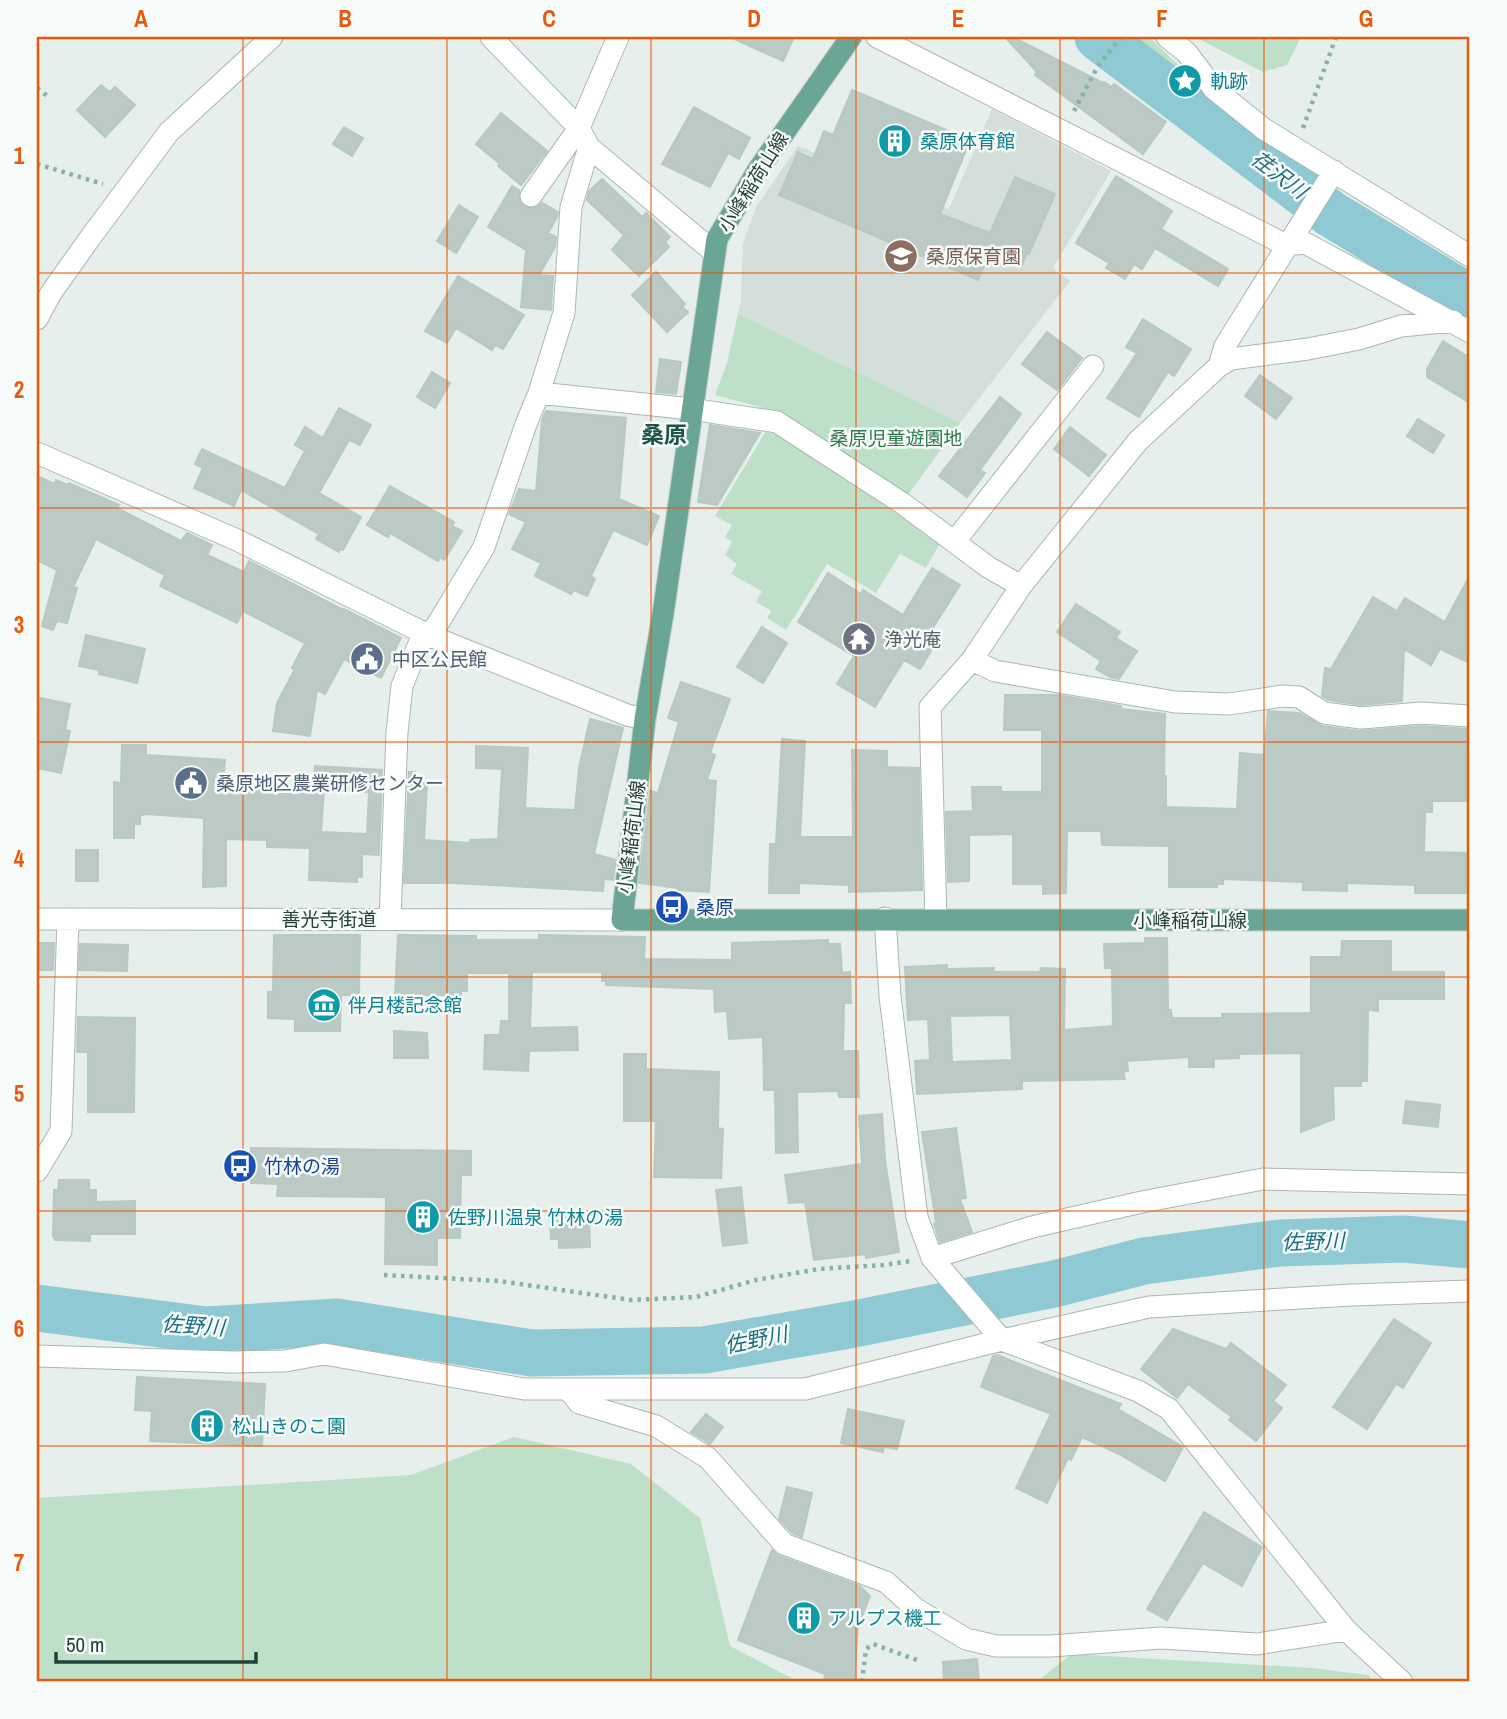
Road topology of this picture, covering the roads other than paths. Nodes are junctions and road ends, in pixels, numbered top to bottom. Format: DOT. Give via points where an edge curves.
graph roads {
  1 [pos="272,37"];
  2 [pos="491,37"];
  3 [pos="618,37"];
  4 [pos="852,37"];
  5 [pos="877,37"];
  6 [pos="1167,37"];
  7 [pos="584,137"];
  8 [pos="1331,175"];
  9 [pos="531,196"];
  10 [pos="1291,238"];
  11 [pos="715,253"];
  12 [pos="1470,256"];
  13 [pos="37,319"];
  14 [pos="1462,327"];
  15 [pos="1093,366"];
  16 [pos="1219,366"];
  17 [pos="539,393"];
  18 [pos="691,409"];
  19 [pos="37,453"];
  20 [pos="954,541"];
  21 [pos="1021,586"];
  22 [pos="428,635"];
  23 [pos="972,660"];
  24 [pos="1470,716"];
  25 [pos="645,719"];
  26 [pos="885,918"];
  27 [pos="37,919"];
  28 [pos="68,919"];
  29 [pos="390,919"];
  30 [pos="936,919"];
  31 [pos="622,920"];
  32 [pos="1470,920"];
  33 [pos="37,1171"];
  34 [pos="1470,1184"];
  35 [pos="935,1261"];
  36 [pos="1470,1291"];
  37 [pos="998,1336"];
  38 [pos="37,1356"];
  39 [pos="568,1389"];
  40 [pos="1346,1630"];
  41 [pos="1402,1682"];
  1 -- 13 [label="street" via="169,132 51,293"];
  2 -- 7 [label="street"];
  3 -- 7 [label="street"];
  4 -- 11 [label="main road, 小峰稲荷山線" via="758,170 717,239"];
  5 -- 10 [label="street"];
  6 -- 8 [label="street" via="1187,53 1214,89"];
  7 -- 9 [label="street"];
  7 -- 11 [label="street"];
  7 -- 17 [label="street" via="570,207 564,313"];
  8 -- 10 [label="street"];
  8 -- 12 [label="street"];
  10 -- 14 [label="street"];
  10 -- 16 [label="street" via="1225,346"];
  11 -- 18 [label="main road, 小峰稲荷山線"];
  14 -- 16 [label="street" via="1401,326 1346,342 1231,359"];
  15 -- 20 [label="street"];
  16 -- 21 [label="street" via="1138,441"];
  17 -- 18 [label="street"];
  17 -- 22 [label="street" via="484,547"];
  18 -- 20 [label="street" via="777,422"];
  18 -- 25 [label="main road, 小峰稲荷山線"];
  19 -- 22 [label="street" via="237,540"];
  20 -- 21 [label="street"];
  21 -- 23 [label="street"];
  22 -- 25 [label="street"];
  22 -- 29 [label="street" via="419,644 402,686"];
  23 -- 24 [label="street" via="995,671 1175,702 1229,704 1282,696 1298,697 1324,713 1361,718 1421,713"];
  23 -- 30 [label="street" via="930,707"];
  25 -- 31 [label="main road, 小峰稲荷山線"];
  26 -- 30 [label="main road, 小峰稲荷山線"];
  26 -- 31 [label="main road, 小峰稲荷山線"];
  26 -- 35 [label="street" via="917,1217"];
  27 -- 28 [label="street, 善光寺街道"];
  28 -- 29 [label="street, 善光寺街道"];
  28 -- 33 [label="street" via="61,1131"];
  29 -- 31 [label="street, 善光寺街道"];
  30 -- 32 [label="main road, 小峰稲荷山線"];
  34 -- 35 [label="street" via="1263,1179 1032,1227"];
  35 -- 37 [label="street"];
  36 -- 37 [label="street" via="1149,1307"];
  37 -- 39 [label="street" via="805,1389"];
  37 -- 40 [label="street" via="1138,1391 1169,1409"];
  38 -- 39 [label="street" via="233,1362 285,1361 324,1354 524,1389"];
  39 -- 40 [label="street" via="579,1403 656,1426 708,1458 784,1544 886,1582 916,1609 966,1639 996,1646 1161,1638 1257,1644"];
  40 -- 41 [label="street"];
}
